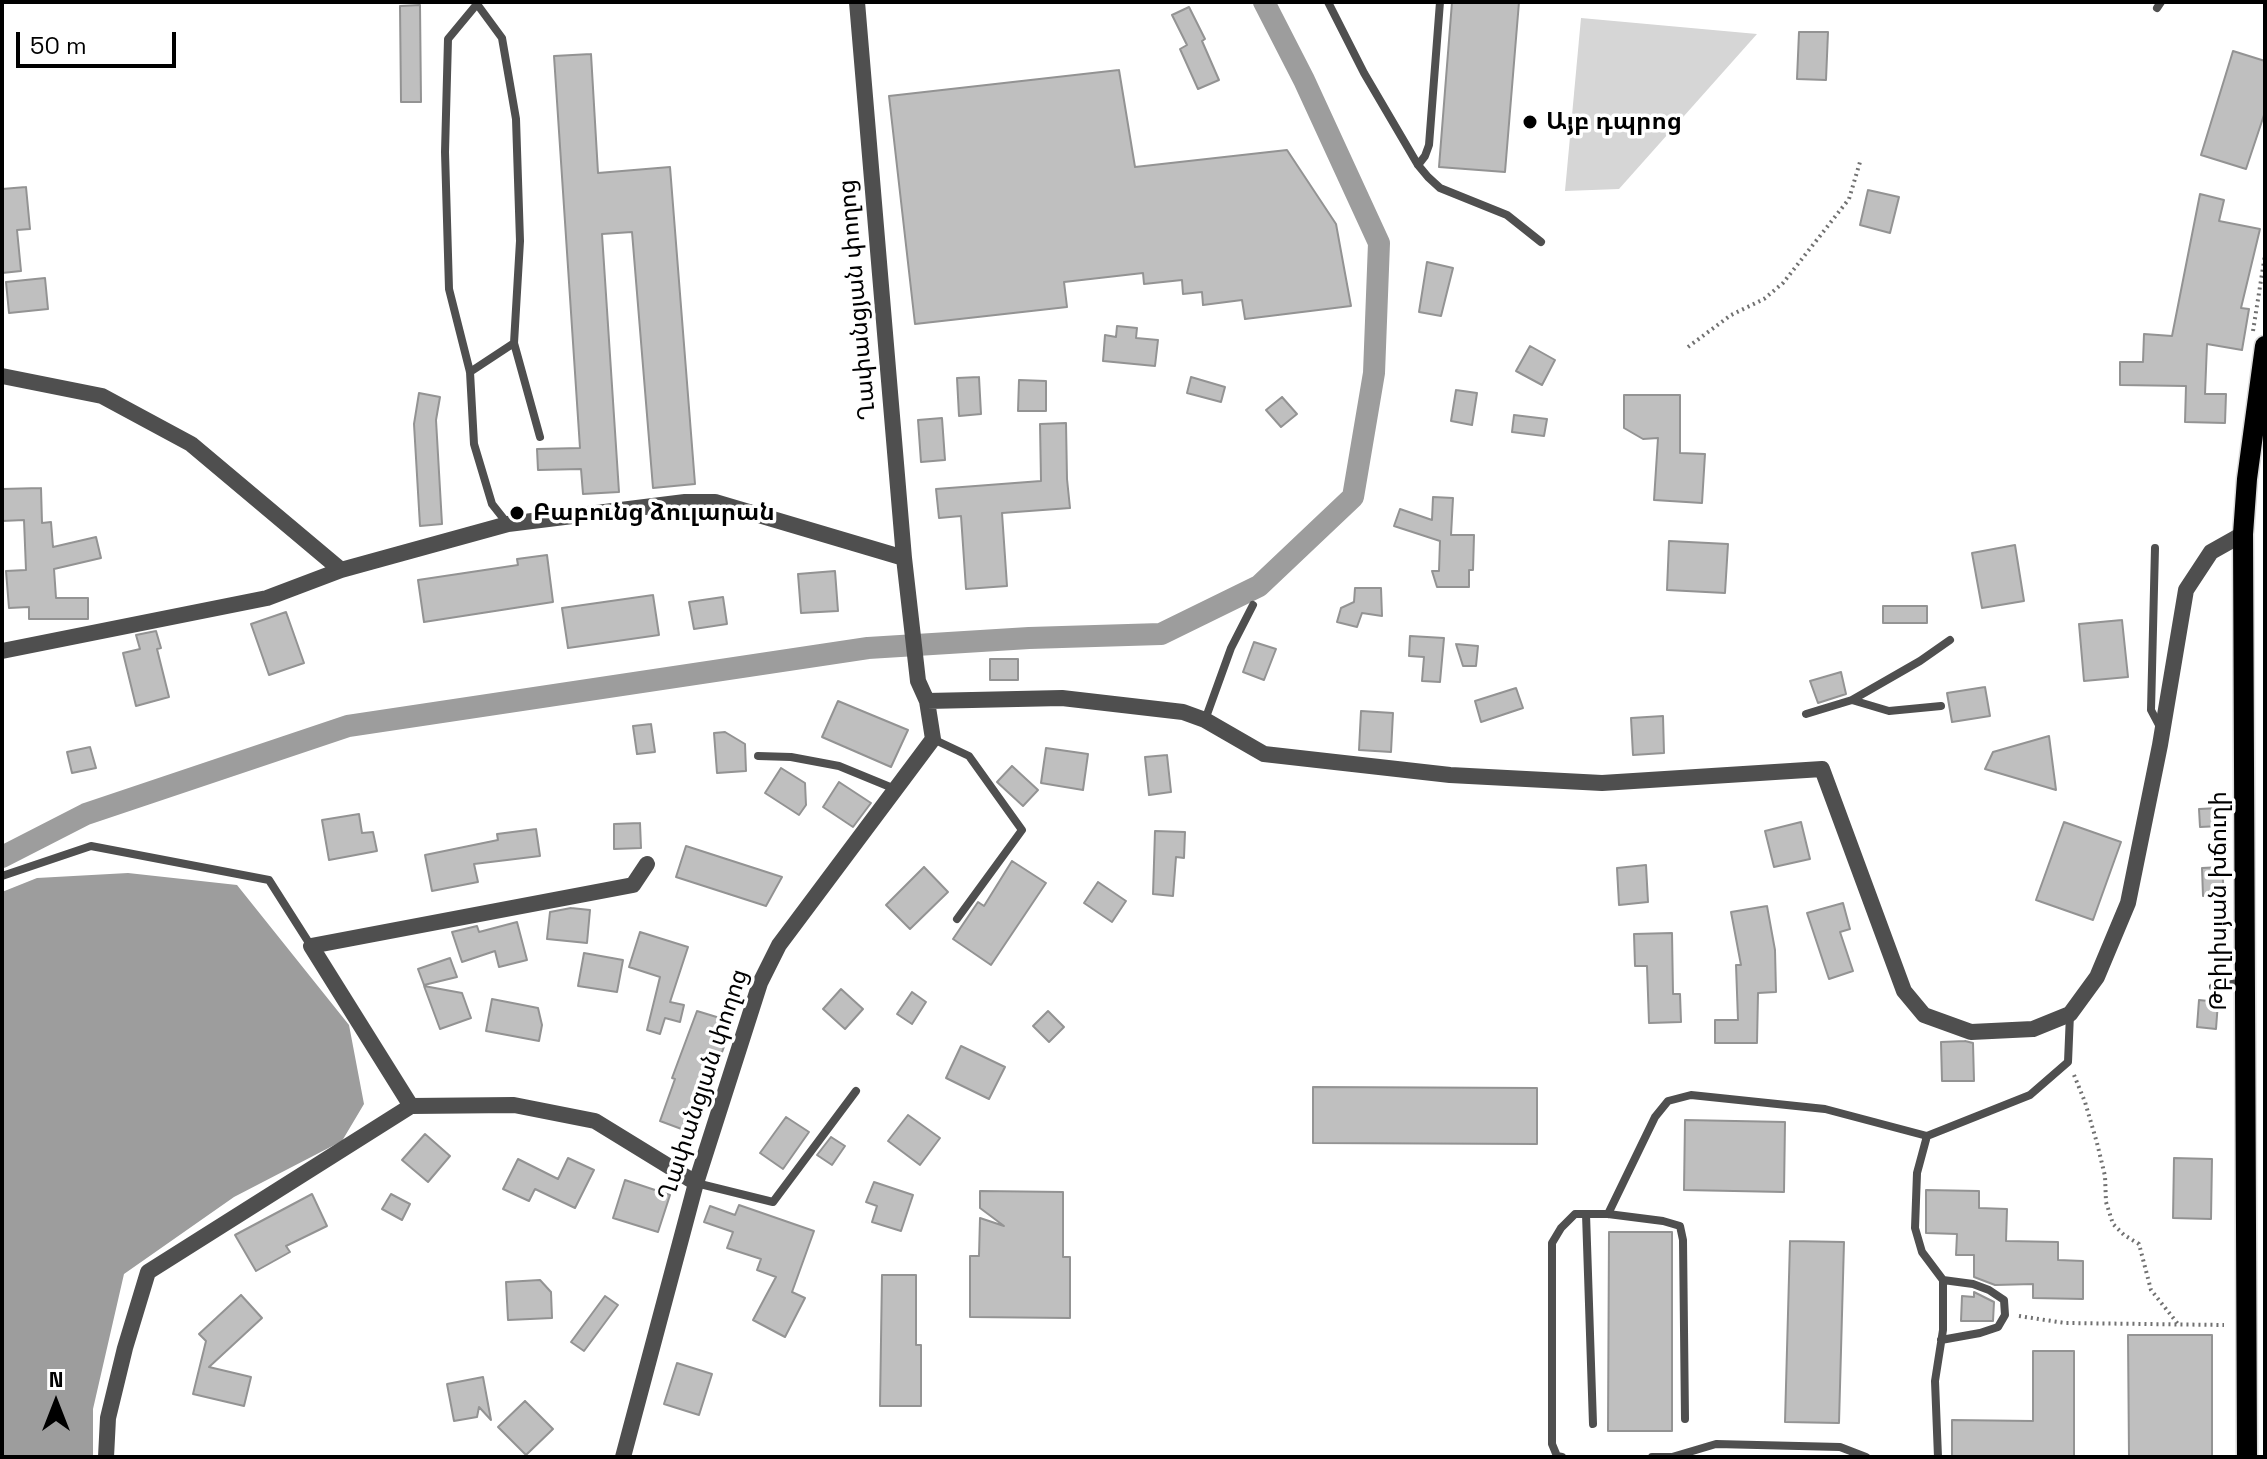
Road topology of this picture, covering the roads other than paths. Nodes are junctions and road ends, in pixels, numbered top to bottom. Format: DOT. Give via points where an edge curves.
graph roads {
  1 [pos="857,2"];
  2 [pos="1328,2"];
  3 [pos="1440,2"];
  4 [pos="1418,165"];
  5 [pos="1541,242"];
  6 [pos="514,343"];
  7 [pos="2265,346"];
  8 [pos="470,372"];
  9 [pos="2,376"];
  10 [pos="540,437"];
  11 [pos="508,524"];
  12 [pos="2243,534"];
  13 [pos="2155,548"];
  14 [pos="904,558"];
  15 [pos="341,570"];
  16 [pos="1253,605"];
  17 [pos="1950,640"];
  18 [pos="2,651"];
  19 [pos="1852,700"];
  20 [pos="927,701"];
  21 [pos="1941,706"];
  22 [pos="1806,714"];
  23 [pos="1205,720"];
  24 [pos="2162,732"];
  25 [pos="933,739"];
  26 [pos="758,756"];
  27 [pos="896,790"];
  28 [pos="647,864"];
  29 [pos="2,876"];
  30 [pos="957,919"];
  31 [pos="311,946"];
  32 [pos="2246,981"];
  33 [pos="2213,987"];
  34 [pos="2070,1014"];
  35 [pos="856,1091"];
  36 [pos="411,1106"];
  37 [pos="1927,1136"];
  38 [pos="696,1183"];
  39 [pos="1586,1214"];
  40 [pos="1608,1214"];
  41 [pos="1943,1280"];
  42 [pos="1941,1340"];
  43 [pos="1685,1419"];
  44 [pos="1593,1424"];
  45 [pos="106,1457"];
  46 [pos="623,1457"];
  47 [pos="1562,1457"];
  48 [pos="1652,1457"];
  49 [pos="1866,1457"];
  50 [pos="1938,1457"];
  51 [pos="2247,1457"];
  1 -- 14 [label="street, Ղափանցյան փողոց"];
  2 -- 4 [label="lane"];
  3 -- 4 [label="lane" via="1429,145"];
  4 -- 5 [label="lane" via="1440,188 1507,215"];
  6 -- 8 [label="lane"];
  6 -- 8 [label="lane" via="520,241 516,119 502,38 477,4 448,39 445,152 449,289"];
  6 -- 10 [label="lane"];
  7 -- 12 [label="main road, Թբիլիսյան խճուղի"];
  8 -- 11 [label="lane" via="474,444 492,504"];
  9 -- 15 [label="street" via="102,396 191,444"];
  11 -- 14 [label="street" via="715,502"];
  11 -- 15 [label="street"];
  12 -- 24 [label="street" via="2211,552 2186,590"];
  12 -- 32 [label="main road, Թբիլիսյան խճուղի"];
  13 -- 24 [label="lane" via="2151,710"];
  14 -- 20 [label="street, Ղափանցյան փողոց" via="918,681"];
  15 -- 18 [label="street" via="267,598"];
  16 -- 23 [label="lane"];
  17 -- 19 [label="lane"];
  19 -- 21 [label="lane" via="1889,711"];
  19 -- 22 [label="lane"];
  20 -- 23 [label="street" via="1062,698 1183,712"];
  20 -- 25 [label="street"];
  23 -- 34 [label="street" via="1264,754 1450,775 1602,783 1822,769 1904,991 1924,1015 1971,1032 2033,1029"];
  24 -- 34 [label="street" via="2128,903 2097,977"];
  25 -- 27 [label="street, Ղափանցյան փողոց"];
  25 -- 30 [label="lane" via="969,756 1022,830"];
  26 -- 27 [label="lane" via="839,766"];
  27 -- 38 [label="street, Ղափանցյան փողոց" via="779,945 760,983"];
  28 -- 31 [label="street" via="633,885"];
  29 -- 31 [label="lane" via="91,846 269,880"];
  31 -- 36 [label="street"];
  32 -- 33 [label="lane"];
  32 -- 51 [label="main road, Թբիլիսյան խճուղի"];
  34 -- 37 [label="lane" via="2071,1056 2030,1095"];
  35 -- 38 [label="lane" via="773,1202"];
  36 -- 38 [label="street" via="514,1105 595,1121"];
  36 -- 45 [label="street" via="148,1272 108,1418"];
  37 -- 40 [label="lane" via="1825,1109 1691,1095 1668,1101 1655,1117"];
  37 -- 41 [label="lane" via="1917,1173 1915,1228 1922,1252"];
  38 -- 46 [label="street, Ղափանցյան փողոց"];
  39 -- 40 [label="lane"];
  39 -- 44 [label="lane"];
  39 -- 47 [label="lane" via="1575,1214 1552,1243 1552,1444"];
  40 -- 43 [label="lane" via="1680,1226"];
  41 -- 42 [label="lane"];
  41 -- 42 [label="lane" via="1989,1290 2004,1300 2005,1315 1998,1327"];
  42 -- 50 [label="lane" via="1935,1381"];
  48 -- 49 [label="lane" via="1716,1444 1840,1447"];
}
